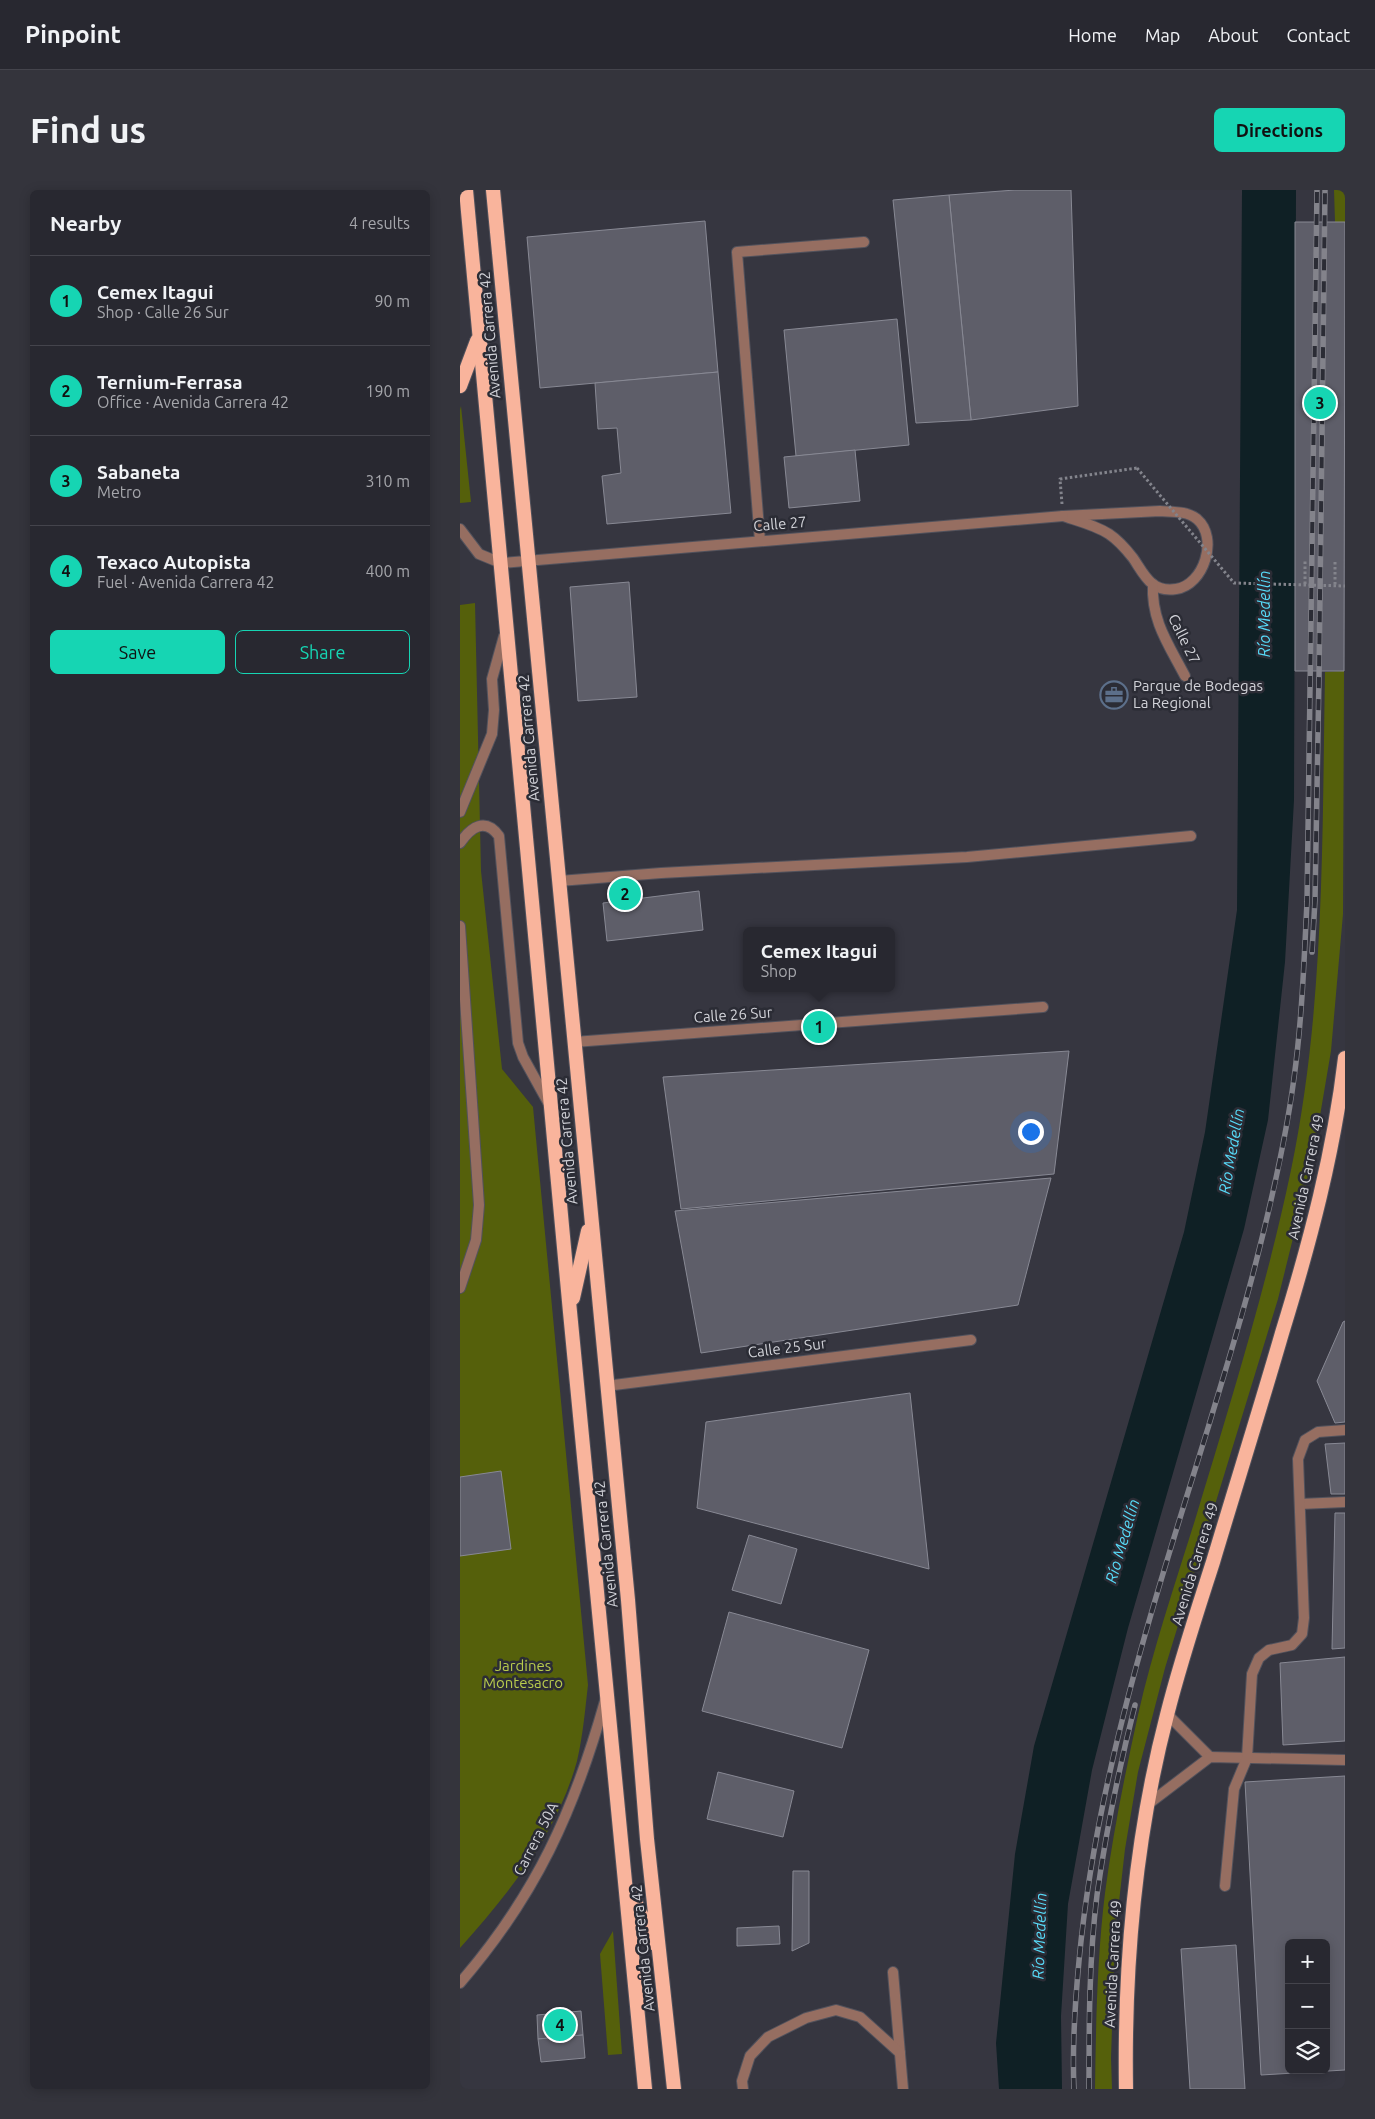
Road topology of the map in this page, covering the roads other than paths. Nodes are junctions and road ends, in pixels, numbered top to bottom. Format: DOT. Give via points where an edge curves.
graph roads {
  1 [pos="466,190"];
  2 [pos="493,190"];
  3 [pos="864,242"];
  4 [pos="479,336"];
  5 [pos="460,386"];
  6 [pos="1063,516"];
  7 [pos="460,530"];
  8 [pos="760,541"];
  9 [pos="528,560"];
  10 [pos="501,563"];
  11 [pos="1153,584"];
  12 [pos="506,625"];
  13 [pos="1185,676"];
  14 [pos="460,812"];
  15 [pos="1191,836"];
  16 [pos="460,843"];
  17 [pos="559,881"];
  18 [pos="460,926"];
  19 [pos="1043,1007"];
  20 [pos="574,1042"];
  21 [pos="1345,1058"];
  22 [pos="551,1106"];
  23 [pos="590,1218"];
  24 [pos="461,1282"];
  25 [pos="570,1312"];
  26 [pos="971,1340"];
  27 [pos="606,1386"];
  28 [pos="1345,1430"];
  29 [pos="1345,1502"];
  30 [pos="1300,1504"];
  31 [pos="607,1693"];
  32 [pos="1167,1714"];
  33 [pos="1210,1757"];
  34 [pos="1247,1758"];
  35 [pos="1345,1760"];
  36 [pos="1147,1805"];
  37 [pos="625,1881"];
  38 [pos="1225,1886"];
  39 [pos="660,1954"];
  40 [pos="893,1972"];
  41 [pos="460,1983"];
  42 [pos="900,2053"];
  43 [pos="645,2089"];
  44 [pos="674,2089"];
  45 [pos="743,2089"];
  46 [pos="903,2089"];
  47 [pos="1126,2089"];
  1 -- 4 [label="highway, Avenida Carrera 42"];
  2 -- 9 [label="highway, Avenida Carrera 42"];
  3 -- 8 [label="street" via="737,252"];
  4 -- 5 [label="highway"];
  4 -- 10 [label="highway, Avenida Carrera 42"];
  6 -- 8 [label="street, Calle 27"];
  6 -- 11 [label="street, Calle 27" via="1114,538"];
  6 -- 11 [label="street, Calle 27" via="1160,511 1185,513 1197,519 1206,532 1204,565 1192,582 1177,589"];
  7 -- 10 [label="street" via="479,554"];
  8 -- 9 [label="street, Calle 27"];
  9 -- 10 [label="street, Calle 27"];
  9 -- 17 [label="highway, Avenida Carrera 42"];
  10 -- 12 [label="highway, Avenida Carrera 42"];
  11 -- 13 [label="street, Calle 27" via="1158,624"];
  12 -- 14 [label="street" via="492,680 492,734"];
  12 -- 22 [label="highway, Avenida Carrera 42"];
  15 -- 17 [label="street" via="967,857"];
  16 -- 22 [label="street" via="473,827 493,829 499,836 518,1043"];
  17 -- 20 [label="highway, Avenida Carrera 42"];
  18 -- 24 [label="street" via="479,1204 476,1240"];
  19 -- 20 [label="street, Calle 26 Sur"];
  20 -- 23 [label="highway, Avenida Carrera 42"];
  21 -- 32 [label="highway, Avenida Carrera 49" via="1328,1163 1307,1250"];
  22 -- 25 [label="highway, Avenida Carrera 42"];
  23 -- 25 [label="highway"];
  23 -- 27 [label="highway, Avenida Carrera 42"];
  25 -- 31 [label="highway, Avenida Carrera 42"];
  26 -- 27 [label="street, Calle 25 Sur"];
  27 -- 39 [label="highway, Avenida Carrera 42"];
  28 -- 30 [label="street" via="1318,1432 1305,1440 1298,1459"];
  29 -- 30 [label="street"];
  30 -- 34 [label="street" via="1302,1634 1292,1645 1270,1650 1259,1658 1252,1674"];
  31 -- 37 [label="highway, Avenida Carrera 42"];
  31 -- 41 [label="street, Carrera 50A" via="568,1813 541,1868 509,1920"];
  32 -- 33 [label="street"];
  32 -- 36 [label="highway, Avenida Carrera 49"];
  33 -- 34 [label="street"];
  33 -- 36 [label="street"];
  34 -- 35 [label="street"];
  34 -- 38 [label="street" via="1234,1788"];
  36 -- 47 [label="highway, Avenida Carrera 49" via="1138,1852 1126,1981"];
  37 -- 39 [label="highway"];
  37 -- 43 [label="highway, Avenida Carrera 42"];
  39 -- 44 [label="highway, Avenida Carrera 42"];
  40 -- 42 [label="street"];
  42 -- 45 [label="street" via="860,2017 836,2010 806,2018 768,2037 750,2056 742,2081"];
  42 -- 46 [label="street"];
}
